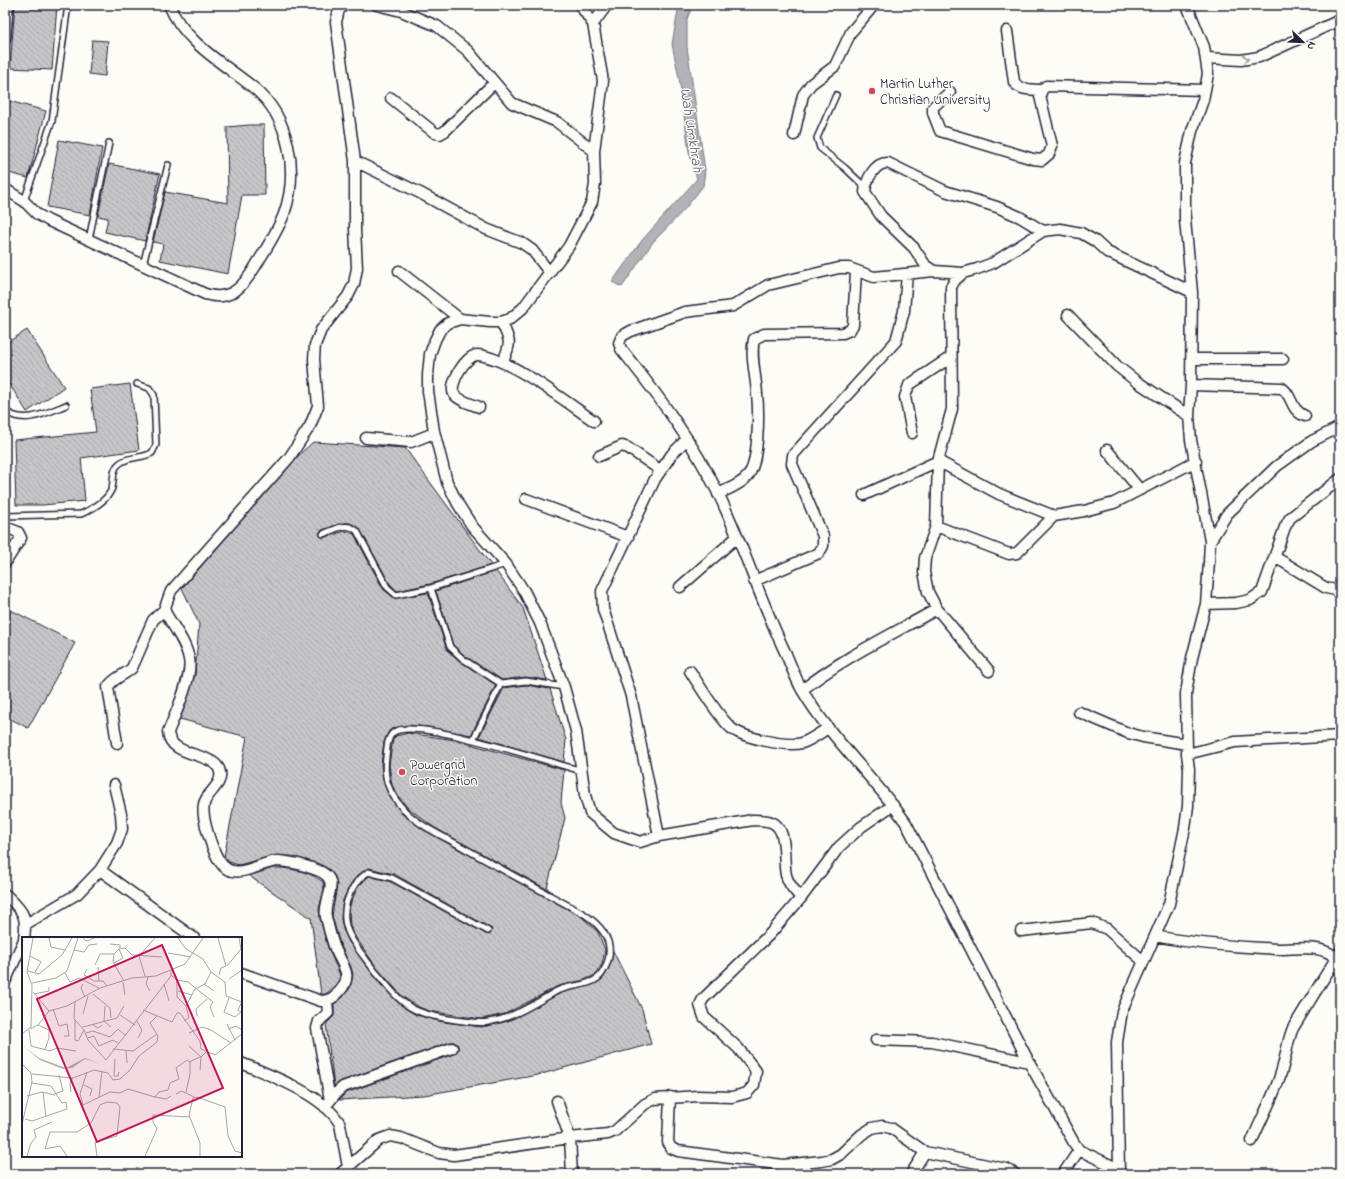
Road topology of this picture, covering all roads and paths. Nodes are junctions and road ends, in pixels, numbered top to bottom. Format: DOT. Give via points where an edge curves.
graph roads {
  1 [pos="8,5"];
  2 [pos="68,5"];
  3 [pos="169,5"];
  4 [pos="344,5"];
  5 [pos="377,5"];
  6 [pos="580,5"];
  7 [pos="607,5"];
  8 [pos="874,5"];
  9 [pos="1187,5"];
  10 [pos="1340,20"];
  11 [pos="593,24"];
  12 [pos="1007,31"];
  13 [pos="5,39"];
  14 [pos="1207,58"];
  15 [pos="494,83"];
  16 [pos="1042,90"];
  17 [pos="1205,90"];
  18 [pos="950,92"];
  19 [pos="836,94"];
  20 [pos="391,98"];
  21 [pos="794,135"];
  22 [pos="108,143"];
  23 [pos="594,151"];
  24 [pos="354,161"];
  25 [pos="168,165"];
  26 [pos="865,187"];
  27 [pos="5,189"];
  28 [pos="24,201"];
  29 [pos="1043,231"];
  30 [pos="89,239"];
  31 [pos="143,265"];
  32 [pos="399,271"];
  33 [pos="856,271"];
  34 [pos="934,271"];
  35 [pos="550,273"];
  36 [pos="963,273"];
  37 [pos="907,274"];
  38 [pos="1192,292"];
  39 [pos="1068,315"];
  40 [pos="460,319"];
  41 [pos="501,322"];
  42 [pos="951,357"];
  43 [pos="1192,359"];
  44 [pos="1284,359"];
  45 [pos="503,361"];
  46 [pos="137,384"];
  47 [pos="1191,385"];
  48 [pos="66,405"];
  49 [pos="479,407"];
  50 [pos="5,411"];
  51 [pos="1189,416"];
  52 [pos="1305,416"];
  53 [pos="594,421"];
  54 [pos="1340,427"];
  55 [pos="434,433"];
  56 [pos="912,433"];
  57 [pos="366,438"];
  58 [pos="687,439"];
  59 [pos="1107,450"];
  60 [pos="598,456"];
  61 [pos="938,461"];
  62 [pos="1196,461"];
  63 [pos="660,470"];
  64 [pos="1340,479"];
  65 [pos="1140,490"];
  66 [pos="718,494"];
  67 [pos="864,495"];
  68 [pos="526,499"];
  69 [pos="5,516"];
  70 [pos="1054,516"];
  71 [pos="5,526"];
  72 [pos="936,526"];
  73 [pos="323,534"];
  74 [pos="628,537"];
  75 [pos="737,537"];
  76 [pos="1210,541"];
  77 [pos="1275,557"];
  78 [pos="5,563"];
  79 [pos="506,564"];
  80 [pos="754,581"];
  81 [pos="680,587"];
  82 [pos="431,588"];
  83 [pos="1340,591"];
  84 [pos="1206,604"];
  85 [pos="937,609"];
  86 [pos="164,610"];
  87 [pos="690,671"];
  88 [pos="989,671"];
  89 [pos="501,684"];
  90 [pos="564,687"];
  91 [pos="802,690"];
  92 [pos="1079,712"];
  93 [pos="828,728"];
  94 [pos="1340,736"];
  95 [pos="473,740"];
  96 [pos="117,743"];
  97 [pos="1187,749"];
  98 [pos="583,772"];
  99 [pos="114,785"];
  100 [pos="893,805"];
  101 [pos="659,836"];
  102 [pos="100,870"];
  103 [pos="5,894"];
  104 [pos="801,898"];
  105 [pos="26,924"];
  106 [pos="488,931"];
  107 [pos="1022,931"];
  108 [pos="1155,936"];
  109 [pos="24,937"];
  110 [pos="193,937"];
  111 [pos="22,944"];
  112 [pos="1338,955"];
  113 [pos="1143,961"];
  114 [pos="1340,972"];
  115 [pos="242,973"];
  116 [pos="5,982"];
  117 [pos="327,1001"];
  118 [pos="876,1040"];
  119 [pos="452,1048"];
  120 [pos="1029,1062"];
  121 [pos="242,1063"];
  122 [pos="670,1097"];
  123 [pos="557,1101"];
  124 [pos="327,1103"];
  125 [pos="570,1138"];
  126 [pos="1252,1140"];
  127 [pos="1079,1150"];
  128 [pos="925,1152"];
  129 [pos="783,1164"];
  130 [pos="344,1170"];
  131 [pos="1119,1172"];
  132 [pos="572,1174"];
  133 [pos="793,1174"];
  134 [pos="911,1174"];
  135 [pos="1015,1174"];
  136 [pos="1063,1174"];
  1 -- 13 [label="street"];
  2 -- 28 [label="lane" via="52,121"];
  3 -- 31 [label="street" via="173,15 203,50 256,89 270,105 279,120 288,146 291,178 284,213 275,234 251,274 232,294 219,297 205,294"];
  4 -- 24 [label="street" via="339,10 336,22"];
  5 -- 15 [label="street" via="402,11 437,26 468,51"];
  6 -- 11 [label="street"];
  7 -- 11 [label="street"];
  8 -- 21 [label="street" via="851,32 835,66 806,90"];
  9 -- 14 [label="street"];
  14 -- 10 [label="street, one-way" via="1241,60 1259,57"];
  11 -- 23 [label="street" via="603,81"];
  12 -- 16 [label="street" via="1014,82 1022,88"];
  14 -- 17 [label="street"];
  15 -- 20 [label="street" via="440,134 435,133"];
  15 -- 23 [label="street" via="512,103 557,122"];
  16 -- 17 [label="street" via="1046,86 1055,85"];
  16 -- 18 [label="street" via="1040,96 1052,146 1049,154 1042,160 940,131 933,107"];
  17 -- 38 [label="street" via="1185,163 1185,220"];
  19 -- 26 [label="lane" via="817,138 817,144"];
  22 -- 30 [label="lane"];
  23 -- 35 [label="street" via="595,184 592,202 570,246"];
  24 -- 35 [label="street" via="486,229 522,243 532,250"];
  24 -- 86 [label="street" via="357,268 354,284 348,296 321,330 315,345 318,406 315,416 289,458 170,592"];
  25 -- 31 [label="lane"];
  26 -- 29 [label="street" via="878,165 888,163 945,191 1008,212"];
  26 -- 34 [label="street" via="865,192 881,216 914,248 926,266"];
  27 -- 28 [label="street"];
  28 -- 30 [label="street" via="42,218"];
  29 -- 36 [label="street" via="993,263"];
  29 -- 38 [label="street" via="1060,229 1081,233 1095,240 1107,252"];
  30 -- 31 [label="street"];
  32 -- 40 [label="street"];
  33 -- 37 [label="street" via="874,277"];
  33 -- 58 [label="street" via="839,268 782,281 756,291 733,306 685,312 622,336 619,343 621,349 658,395"];
  33 -- 66 [label="street" via="853,325 850,330 843,333 764,334 754,339 752,350 758,396 754,468 742,482"];
  34 -- 36 [label="street"];
  34 -- 37 [label="street"];
  35 -- 41 [label="street" via="523,308 510,319"];
  36 -- 42 [label="street" via="951,287"];
  37 -- 80 [label="street" via="904,311 896,341 793,455 792,464 823,536 823,546 819,553"];
  38 -- 43 [label="street"];
  39 -- 51 [label="street" via="1117,366"];
  40 -- 41 [label="street"];
  40 -- 55 [label="street" via="448,323 440,330 430,354 428,391"];
  41 -- 45 [label="street" via="510,340 510,347"];
  42 -- 56 [label="street" via="905,391"];
  42 -- 61 [label="street" via="952,409"];
  43 -- 44 [label="street"];
  43 -- 47 [label="street"];
  45 -- 49 [label="street" via="478,355 471,355 466,359 454,382 453,390 455,395"];
  45 -- 53 [label="street"];
  46 -- 69 [label="lane" via="149,388 154,395 156,445 152,453 124,461 117,466 113,472 109,493 81,514"];
  47 -- 51 [label="street"];
  47 -- 52 [label="street" via="1282,388 1287,392 1295,412"];
  48 -- 50 [label="lane" via="23,418 12,416"];
  51 -- 62 [label="street"];
  54 -- 76 [label="street" via="1312,441 1277,466 1227,514"];
  55 -- 57 [label="street" via="411,442"];
  55 -- 79 [label="street" via="447,482 458,504 472,526"];
  58 -- 63 [label="street"];
  58 -- 66 [label="street"];
  59 -- 65 [label="street"];
  60 -- 63 [label="street" via="622,446"];
  61 -- 67 [label="street"];
  61 -- 70 [label="street" via="999,494"];
  61 -- 72 [label="street"];
  62 -- 65 [label="street"];
  62 -- 76 [label="street"];
  63 -- 74 [label="street"];
  64 -- 77 [label="street" via="1290,518"];
  65 -- 70 [label="street" via="1114,503"];
  66 -- 75 [label="street"];
  68 -- 74 [label="street"];
  70 -- 72 [label="street" via="1021,550 1013,554"];
  71 -- 78 [label="street" via="18,532 21,538"];
  72 -- 85 [label="street" via="925,558 924,572 928,592"];
  73 -- 82 [label="lane" via="345,526 357,531 387,587 396,595"];
  74 -- 101 [label="street" via="602,590 604,609 631,696"];
  75 -- 80 [label="street"];
  75 -- 81 [label="street"];
  76 -- 84 [label="street"];
  77 -- 83 [label="street" via="1326,588"];
  77 -- 84 [label="street" via="1262,592 1250,600"];
  79 -- 82 [label="lane"];
  79 -- 90 [label="street" via="524,591 540,623"];
  80 -- 91 [label="street"];
  82 -- 89 [label="lane" via="450,646 463,659"];
  84 -- 97 [label="street" via="1186,693"];
  85 -- 88 [label="street"];
  85 -- 91 [label="street" via="839,663"];
  86 -- 96 [label="street" via="153,620 132,668 108,686"];
  86 -- 117 [label="street" via="190,660 190,672 168,732 169,738 175,746 212,762 220,773 217,784 204,803 204,816 220,863 234,871 243,871 277,861 298,863 318,870 328,878 331,890 326,916 347,979 345,986 337,995"];
  87 -- 93 [label="street" via="723,718 740,734 793,745 802,743"];
  89 -- 90 [label="lane" via="526,681"];
  89 -- 95 [label="lane"];
  90 -- 98 [label="street" via="576,731"];
  91 -- 93 [label="street"];
  92 -- 97 [label="street" via="1136,735"];
  93 -- 100 [label="street"];
  94 -- 97 [label="street" via="1235,742"];
  95 -- 98 [label="lane"];
  95 -- 106 [label="lane" via="426,730 403,728 393,732 388,741 385,780 405,811 433,830 595,922 608,940 610,951 601,976 595,981 563,988 526,1008 489,1022 476,1023 425,1015 410,1008 398,998 354,944 346,930 345,913 349,893 359,878 368,872 392,878"];
  97 -- 108 [label="street" via="1189,769 1185,828 1169,904"];
  98 -- 101 [label="street" via="584,795 590,813 598,821 614,833 640,842"];
  99 -- 102 [label="street" via="122,829 117,843"];
  100 -- 104 [label="street" via="861,827 839,847"];
  100 -- 120 [label="street" via="915,839"];
  101 -- 104 [label="street" via="754,820 768,821 777,826 782,835 786,875"];
  102 -- 105 [label="street" via="77,894"];
  102 -- 110 [label="street"];
  103 -- 105 [label="street" via="22,912"];
  104 -- 122 [label="street" via="770,934 703,999 700,1005 700,1011 708,1022 751,1063 756,1071 754,1085 747,1093 732,1097"];
  105 -- 109 [label="street"];
  107 -- 113 [label="street" via="1092,923 1107,929"];
  108 -- 112 [label="street" via="1174,940 1280,949 1320,950"];
  108 -- 113 [label="street"];
  111 -- 116 [label="street"];
  112 -- 114 [label="street"];
  112 -- 126 [label="street" via="1293,1028 1276,1086"];
  113 -- 131 [label="street" via="1122,1011 1118,1028"];
  115 -- 117 [label="street"];
  117 -- 124 [label="street" via="328,1013 319,1021 317,1028"];
  118 -- 120 [label="street" via="932,1042"];
  119 -- 124 [label="street" via="343,1088"];
  120 -- 127 [label="street"];
  121 -- 124 [label="street" via="290,1083"];
  122 -- 125 [label="street" via="655,1099 645,1104 615,1132"];
  122 -- 129 [label="street" via="668,1142 671,1148"];
  123 -- 125 [label="street"];
  124 -- 130 [label="street" via="340,1124"];
  125 -- 130 [label="street" via="454,1155 439,1153 390,1136 379,1140"];
  125 -- 132 [label="street"];
  127 -- 131 [label="street"];
  127 -- 136 [label="street"];
  128 -- 129 [label="street" via="891,1128 882,1126 872,1128 832,1159"];
  128 -- 134 [label="street"];
  128 -- 135 [label="street" via="1006,1168"];
  129 -- 133 [label="street"];
}
